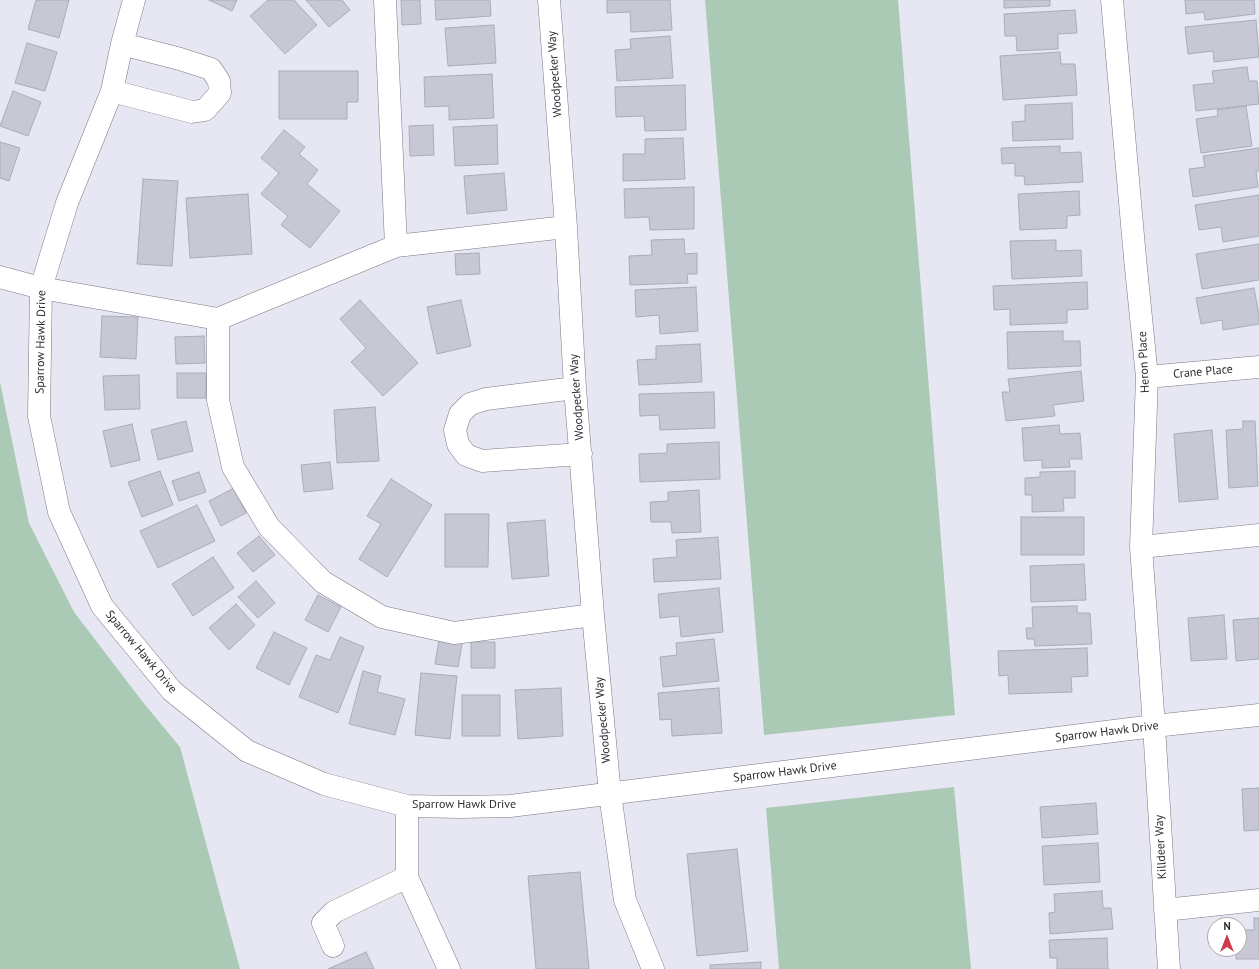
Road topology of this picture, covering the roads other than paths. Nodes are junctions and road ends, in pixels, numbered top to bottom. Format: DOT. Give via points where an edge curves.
graph roads {
  1 [pos="134,0"];
  2 [pos="385,0"];
  3 [pos="549,0"];
  4 [pos="1112,0"];
  5 [pos="122,44"];
  6 [pos="112,91"];
  7 [pos="566,227"];
  8 [pos="396,246"];
  9 [pos="0,278"];
  10 [pos="41,288"];
  11 [pos="218,319"];
  12 [pos="1259,367"];
  13 [pos="1147,377"];
  14 [pos="575,388"];
  15 [pos="581,454"];
  16 [pos="1259,535"];
  17 [pos="1141,547"];
  18 [pos="593,615"];
  19 [pos="1259,715"];
  20 [pos="1154,726"];
  21 [pos="610,794"];
  22 [pos="407,806"];
  23 [pos="407,877"];
  24 [pos="1259,900"];
  25 [pos="1164,910"];
  26 [pos="333,946"];
  27 [pos="449,969"];
  28 [pos="653,969"];
  29 [pos="1169,969"];
  1 -- 5 [label="street, Sparrow Hawk Drive"];
  2 -- 8 [label="street"];
  3 -- 7 [label="street, Woodpecker Way"];
  4 -- 13 [label="street, Heron Place"];
  5 -- 6 [label="street, Sparrow Hawk Drive"];
  5 -- 6 [label="street" via="211,69 219,81 220,93 205,110 192,112"];
  6 -- 10 [label="street, Sparrow Hawk Drive" via="67,203"];
  7 -- 8 [label="street"];
  7 -- 14 [label="street, Woodpecker Way"];
  8 -- 11 [label="street"];
  9 -- 10 [label="street"];
  10 -- 11 [label="street"];
  10 -- 22 [label="street, Sparrow Hawk Drive" via="39,416 59,512 102,606 172,691 247,751 324,784"];
  11 -- 18 [label="street" via="218,400 233,467 269,527 323,582 382,617 454,633"];
  12 -- 13 [label="street, Crane Place"];
  13 -- 17 [label="street, Heron Place"];
  14 -- 15 [label="street, Woodpecker Way"];
  14 -- 15 [label="street" via="486,399 470,404 460,414 455,430 458,444 466,455 482,461"];
  15 -- 18 [label="street, Woodpecker Way"];
  16 -- 17 [label="street"];
  17 -- 20 [label="street, Heron Place"];
  18 -- 21 [label="street, Woodpecker Way"];
  19 -- 20 [label="street, Sparrow Hawk Drive"];
  20 -- 21 [label="street, Sparrow Hawk Drive"];
  20 -- 25 [label="street, Killdeer Way"];
  21 -- 22 [label="street, Sparrow Hawk Drive" via="510,806"];
  21 -- 28 [label="street, Woodpecker Way" via="625,900"];
  22 -- 23 [label="street"];
  23 -- 26 [label="street" via="334,912 323,923"];
  23 -- 27 [label="street"];
  24 -- 25 [label="street"];
  25 -- 29 [label="street, Killdeer Way"];
}
